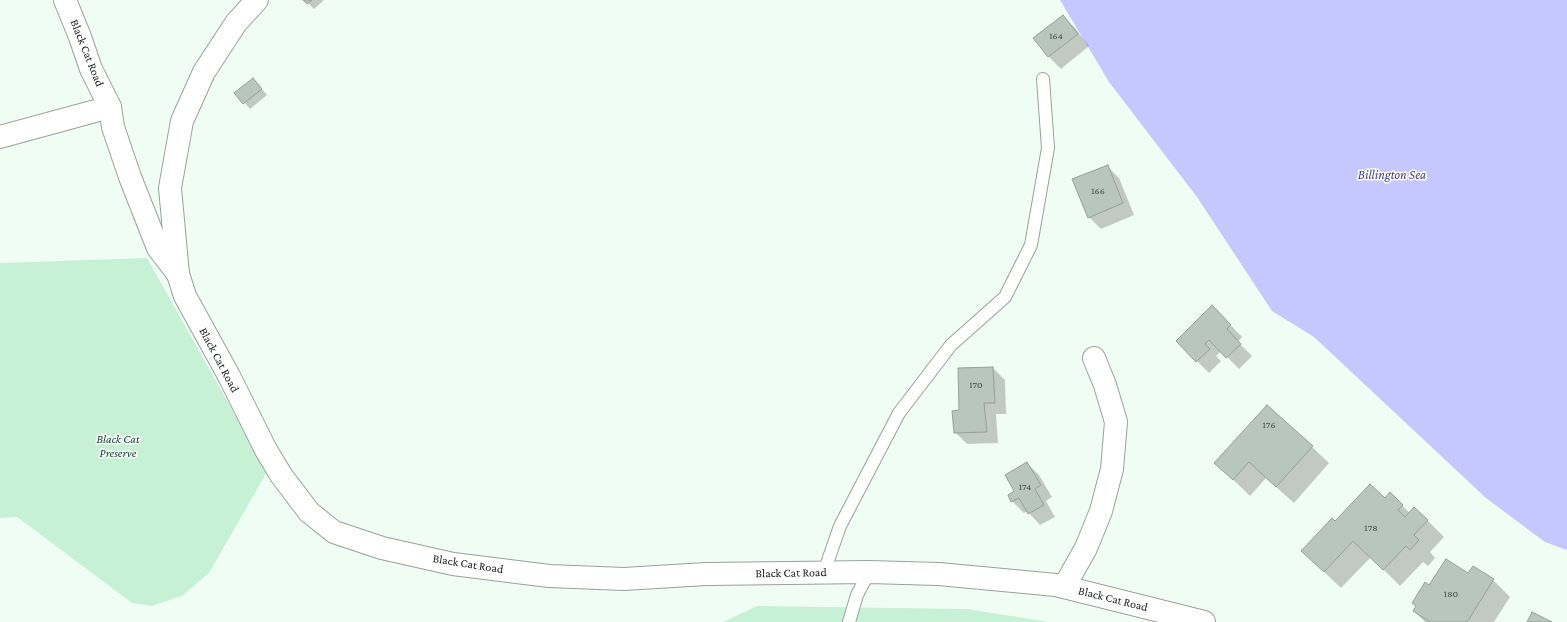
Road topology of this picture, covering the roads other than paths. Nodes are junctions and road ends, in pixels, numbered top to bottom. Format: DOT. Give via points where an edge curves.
graph roads {
  1 [pos="257,0"];
  2 [pos="71,3"];
  3 [pos="1043,79"];
  4 [pos="110,107"];
  5 [pos="0,137"];
  6 [pos="178,274"];
  7 [pos="1094,358"];
  8 [pos="824,572"];
  9 [pos="869,572"];
  10 [pos="1064,587"];
  11 [pos="849,622"];
  12 [pos="1204,622"];
  1 -- 6 [label="street" via="236,23 204,72 182,121 170,188"];
  2 -- 4 [label="street, Black Cat Road" via="91,69"];
  3 -- 8 [label="lane" via="1048,148 1031,244 1005,296 951,345 899,413 840,526"];
  4 -- 5 [label="street"];
  4 -- 6 [label="street, Black Cat Road" via="130,177 158,248"];
  6 -- 8 [label="street, Black Cat Road" via="185,296 280,475 309,512 334,532 382,548 453,564 549,576 624,579 706,574"];
  7 -- 10 [label="street" via="1116,422 1112,469 1101,511 1086,548"];
  8 -- 9 [label="street, Black Cat Road"];
  9 -- 10 [label="street, Black Cat Road" via="938,574"];
  9 -- 11 [label="lane" via="857,595"];
  10 -- 12 [label="street, Black Cat Road"];
}
